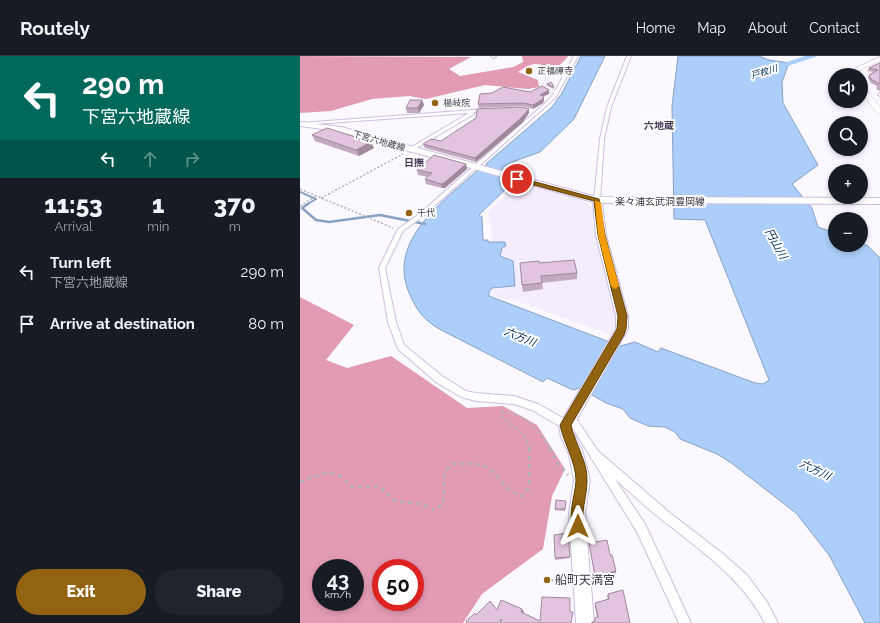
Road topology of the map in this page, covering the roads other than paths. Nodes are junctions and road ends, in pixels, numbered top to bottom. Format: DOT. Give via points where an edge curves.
graph roads {
  1 [pos="576,56"];
  2 [pos="629,56"];
  3 [pos="880,59"];
  4 [pos="860,68"];
  5 [pos="551,70"];
  6 [pos="557,92"];
  7 [pos="868,96"];
  8 [pos="495,110"];
  9 [pos="529,110"];
  10 [pos="880,111"];
  11 [pos="474,112"];
  12 [pos="538,112"];
  13 [pos="301,124"];
  14 [pos="410,150"];
  15 [pos="477,168"];
  16 [pos="601,200"];
  17 [pos="880,202"];
  18 [pos="568,421"];
  19 [pos="593,454"];
  20 [pos="585,623"];
  21 [pos="685,623"];
  22 [pos="772,623"];
  1 -- 6 [label="street"];
  2 -- 16 [label="street" via="609,107 602,139"];
  3 -- 4 [label="main road"];
  5 -- 6 [label="lane" via="543,83 543,88"];
  6 -- 12 [label="street"];
  7 -- 10 [label="main road"];
  8 -- 11 [label="street"];
  9 -- 12 [label="street"];
  11 -- 13 [label="street"];
  11 -- 14 [label="street"];
  12 -- 15 [label="street"];
  13 -- 14 [label="main road, 下宮六地蔵線" via="330,127"];
  14 -- 15 [label="main road, 下宮六地蔵線"];
  15 -- 16 [label="main road, 下宮六地蔵線"];
  15 -- 18 [label="street" via="400,230 382,268 392,322 401,347 439,379 464,394 514,400"];
  16 -- 17 [label="main road, 楽々浦玄武洞豊岡線"];
  16 -- 18 [label="main road" via="601,235 622,316 622,329"];
  18 -- 19 [label="street" via="584,437"];
  18 -- 20 [label="main road" via="568,437 576,453 582,480 577,513"];
  19 -- 21 [label="street" via="641,528"];
  19 -- 22 [label="street" via="632,488 726,561 744,580"];
}
